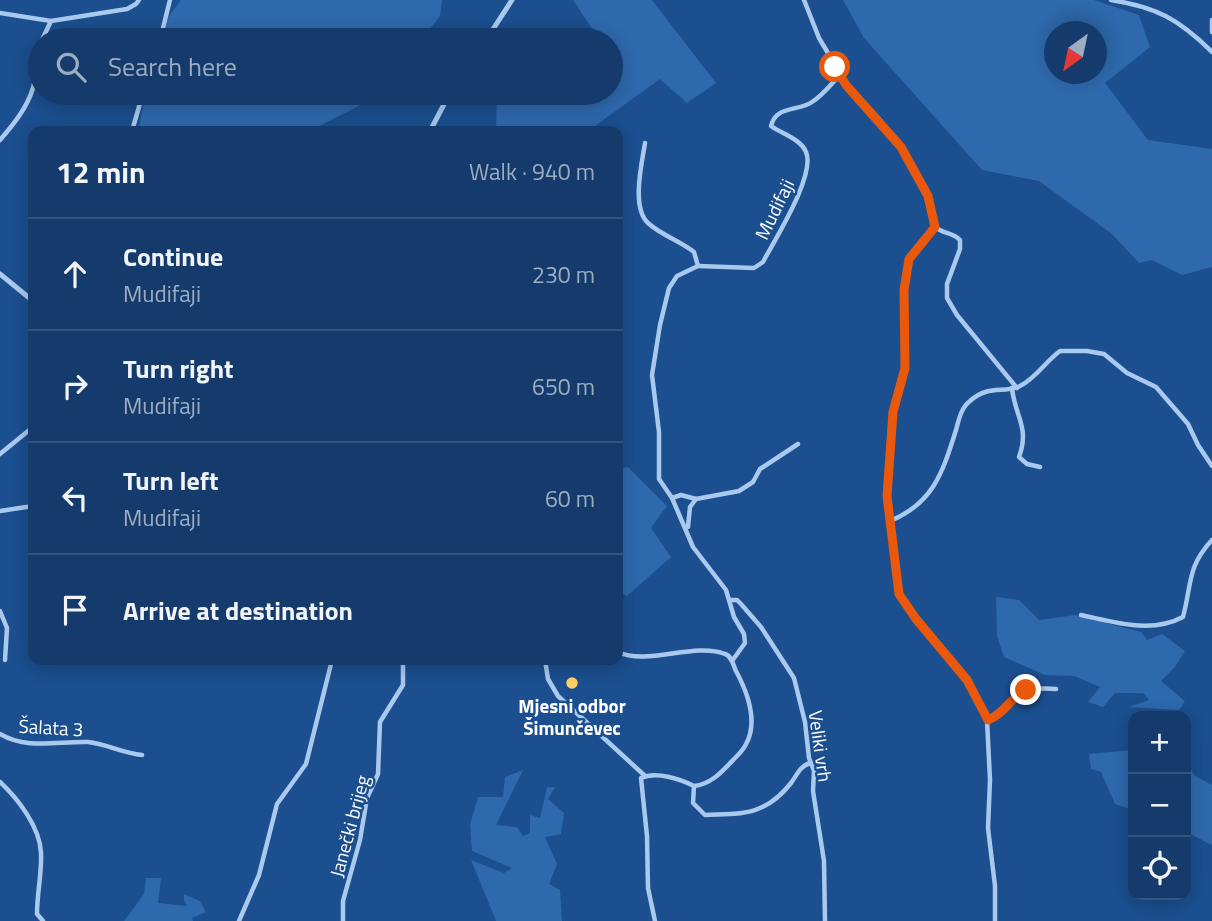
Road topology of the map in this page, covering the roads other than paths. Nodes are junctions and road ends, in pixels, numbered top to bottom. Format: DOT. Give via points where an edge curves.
graph roads {
  1 [pos="139,0"];
  2 [pos="170,0"];
  3 [pos="512,0"];
  4 [pos="804,0"];
  5 [pos="1111,0"];
  6 [pos="0,13"];
  7 [pos="1212,20"];
  8 [pos="51,21"];
  9 [pos="48,28"];
  10 [pos="163,28"];
  11 [pos="494,28"];
  12 [pos="1212,33"];
  13 [pos="1212,52"];
  14 [pos="840,75"];
  15 [pos="28,99"];
  16 [pos="140,105"];
  17 [pos="444,105"];
  18 [pos="133,126"];
  19 [pos="433,126"];
  20 [pos="0,141"];
  21 [pos="645,143"];
  22 [pos="935,227"];
  23 [pos="698,266"];
  24 [pos="0,274"];
  25 [pos="28,297"];
  26 [pos="1014,388"];
  27 [pos="28,431"];
  28 [pos="798,444"];
  29 [pos="0,454"];
  30 [pos="1212,466"];
  31 [pos="1040,467"];
  32 [pos="672,498"];
  33 [pos="696,499"];
  34 [pos="28,507"];
  35 [pos="0,511"];
  36 [pos="890,521"];
  37 [pos="687,528"];
  38 [pos="1212,540"];
  39 [pos="730,600"];
  40 [pos="0,611"];
  41 [pos="1081,615"];
  42 [pos="623,653"];
  43 [pos="5,660"];
  44 [pos="732,661"];
  45 [pos="331,665"];
  46 [pos="403,665"];
  47 [pos="546,665"];
  48 [pos="1056,690"];
  49 [pos="988,720"];
  50 [pos="0,734"];
  51 [pos="142,755"];
  52 [pos="810,763"];
  53 [pos="644,775"];
  54 [pos="0,782"];
  55 [pos="694,786"];
  56 [pos="43,921"];
  57 [pos="239,921"];
  58 [pos="343,921"];
  59 [pos="655,921"];
  60 [pos="825,921"];
  61 [pos="995,921"];
  1 -- 8 [label="street" via="127,9"];
  2 -- 10 [label="street"];
  3 -- 11 [label="street"];
  4 -- 14 [label="street"];
  5 -- 13 [label="street" via="1158,11 1191,31"];
  6 -- 8 [label="street"];
  7 -- 12 [label="street"];
  8 -- 9 [label="street"];
  14 -- 22 [label="street" via="907,156 928,196"];
  14 -- 23 [label="street, Mudifaji" via="809,104 776,114 772,122 771,127 806,150 809,164 763,262 754,268"];
  15 -- 20 [label="street"];
  16 -- 18 [label="street"];
  17 -- 19 [label="street"];
  21 -- 23 [label="street" via="639,191 645,221 694,252"];
  22 -- 26 [label="street" via="960,240 947,298"];
  22 -- 36 [label="street" via="909,259 904,290 905,368 893,412 887,496"];
  23 -- 32 [label="street" via="677,276 669,288 652,375 659,479"];
  24 -- 25 [label="street"];
  26 -- 30 [label="street" via="1031,379 1060,351 1104,354 1164,395 1188,424"];
  26 -- 31 [label="street" via="1013,401 1025,433 1020,460"];
  26 -- 36 [label="street" via="990,390 968,402 933,490"];
  27 -- 29 [label="street"];
  28 -- 33 [label="street" via="739,491"];
  32 -- 33 [label="street"];
  32 -- 37 [label="street"];
  33 -- 37 [label="street"];
  34 -- 35 [label="street"];
  36 -- 49 [label="street" via="899,594 967,680"];
  37 -- 39 [label="street" via="693,547"];
  38 -- 41 [label="street" via="1191,570 1183,617 1133,626"];
  39 -- 44 [label="street" via="745,643"];
  39 -- 52 [label="street, Veliki vrh" via="737,600 761,627 792,673"];
  40 -- 43 [label="street" via="7,628"];
  42 -- 44 [label="street" via="642,656 705,651 724,653"];
  44 -- 55 [label="street" via="747,691 752,731 742,752 712,780"];
  45 -- 57 [label="street" via="306,764 277,804 259,875"];
  46 -- 58 [label="street, Janečki brijeg" via="403,685 380,722 377,774 343,901"];
  47 -- 53 [label="street" via="558,696"];
  48 -- 49 [label="street" via="1026,690"];
  49 -- 61 [label="street" via="988,828"];
  50 -- 51 [label="street, Šalata 3" via="19,742 88,743"];
  52 -- 55 [label="street" via="766,807 738,814 705,815 692,803"];
  52 -- 60 [label="street, Veliki vrh" via="823,845"];
  53 -- 55 [label="street" via="678,778"];
  53 -- 59 [label="street" via="640,784"];
  54 -- 56 [label="street" via="29,819 40,845 37,914"];
}
